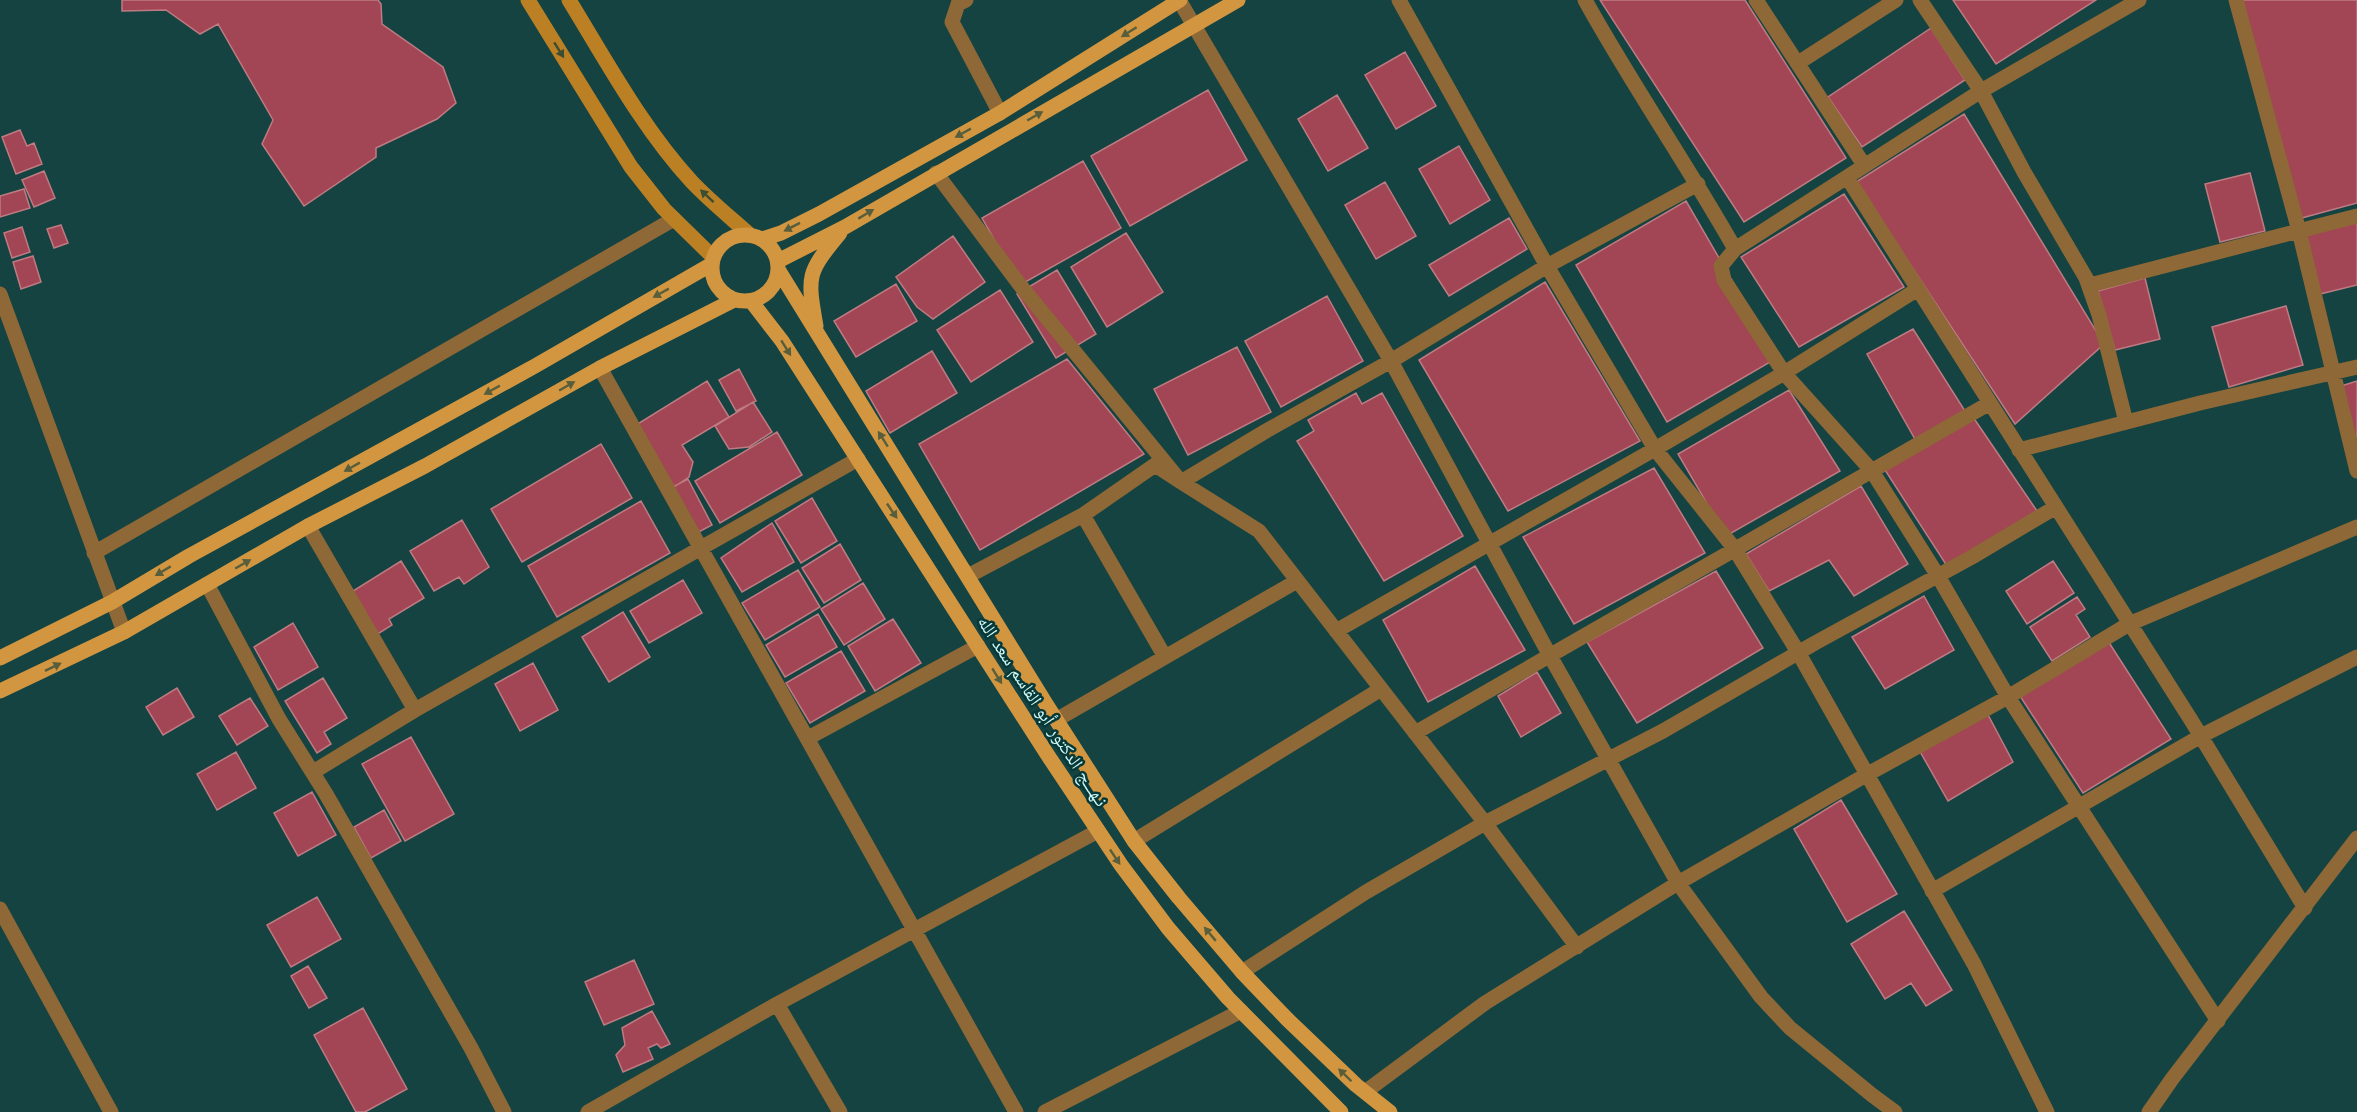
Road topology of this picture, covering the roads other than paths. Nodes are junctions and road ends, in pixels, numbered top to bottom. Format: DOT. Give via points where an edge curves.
graph roads {
  1 [pos="528,0"];
  2 [pos="569,0"];
  3 [pos="966,0"];
  4 [pos="1179,0"];
  5 [pos="1238,0"];
  6 [pos="1399,0"];
  7 [pos="1585,0"];
  8 [pos="1756,0"];
  9 [pos="1896,0"];
  10 [pos="1920,0"];
  11 [pos="2139,0"];
  12 [pos="2236,0"];
  13 [pos="1194,24"];
  14 [pos="1798,63"];
  15 [pos="1981,91"];
  16 [pos="1000,113"];
  17 [pos="1864,165"];
  18 [pos="936,173"];
  19 [pos="1847,177"];
  20 [pos="1698,184"];
  21 [pos="2357,216"];
  22 [pos="674,219"];
  23 [pos="844,227"];
  24 [pos="2299,231"];
  25 [pos="756,237"];
  26 [pos="1735,249"];
  27 [pos="713,261"];
  28 [pos="778,266"];
  29 [pos="1547,266"];
  30 [pos="2090,285"];
  31 [pos="1918,290"];
  32 [pos="0,294"];
  33 [pos="734,300"];
  34 [pos="751,301"];
  35 [pos="818,334"];
  36 [pos="1391,361"];
  37 [pos="2357,367"];
  38 [pos="600,368"];
  39 [pos="2334,372"];
  40 [pos="1784,373"];
  41 [pos="1990,403"];
  42 [pos="2126,422"];
  43 [pos="1655,449"];
  44 [pos="2019,450"];
  45 [pos="858,459"];
  46 [pos="1872,471"];
  47 [pos="2357,471"];
  48 [pos="1181,482"];
  49 [pos="2056,507"];
  50 [pos="1083,516"];
  51 [pos="308,526"];
  52 [pos="2357,527"];
  53 [pos="1490,542"];
  54 [pos="702,548"];
  55 [pos="1734,548"];
  56 [pos="94,553"];
  57 [pos="968,576"];
  58 [pos="1938,576"];
  59 [pos="1297,581"];
  60 [pos="207,584"];
  61 [pos="111,602"];
  62 [pos="2129,624"];
  63 [pos="1335,631"];
  64 [pos="124,632"];
  65 [pos="978,646"];
  66 [pos="1798,652"];
  67 [pos="1549,654"];
  68 [pos="1165,657"];
  69 [pos="2357,657"];
  70 [pos="0,658"];
  71 [pos="1381,689"];
  72 [pos="0,691"];
  73 [pos="2008,697"];
  74 [pos="415,710"];
  75 [pos="1056,720"];
  76 [pos="1415,733"];
  77 [pos="2201,736"];
  78 [pos="808,738"];
  79 [pos="1609,758"];
  80 [pos="314,772"];
  81 [pos="1866,775"];
  82 [pos="2079,806"];
  83 [pos="1485,823"];
  84 [pos="1098,831"];
  85 [pos="2357,838"];
  86 [pos="1134,841"];
  87 [pos="1678,884"];
  88 [pos="1932,891"];
  89 [pos="2305,908"];
  90 [pos="0,909"];
  91 [pos="915,928"];
  92 [pos="1577,946"];
  93 [pos="1242,972"];
  94 [pos="777,1004"];
  95 [pos="1241,1011"];
  96 [pos="2218,1021"];
  97 [pos="1365,1092"];
  98 [pos="111,1112"];
  99 [pos="504,1112"];
  100 [pos="588,1112"];
  101 [pos="840,1112"];
  102 [pos="1016,1112"];
  103 [pos="1045,1112"];
  104 [pos="1341,1112"];
  105 [pos="1390,1112"];
  106 [pos="1896,1112"];
  107 [pos="2047,1112"];
  108 [pos="2149,1112"];
  1 -- 22 [label="main road, one-way" via="631,167"];
  25 -- 2 [label="main road, one-way" via="692,182 664,147"];
  3 -- 16 [label="street" via="958,4 952,22"];
  4 -- 13 [label="street"];
  4 -- 16 [label="main road, one-way"];
  5 -- 13 [label="main road"];
  6 -- 29 [label="street"];
  7 -- 20 [label="street" via="1642,99"];
  8 -- 14 [label="street"];
  9 -- 14 [label="street"];
  10 -- 15 [label="street"];
  11 -- 15 [label="street"];
  12 -- 24 [label="street"];
  18 -- 13 [label="main road, one-way"];
  13 -- 36 [label="street"];
  14 -- 17 [label="street"];
  15 -- 17 [label="street"];
  15 -- 30 [label="street"];
  16 -- 25 [label="main road, one-way" via="809,219 781,233"];
  17 -- 19 [label="street"];
  23 -- 18 [label="main road, one-way"];
  18 -- 48 [label="street" via="1020,285"];
  19 -- 26 [label="street"];
  19 -- 31 [label="street"];
  20 -- 26 [label="street"];
  20 -- 29 [label="street"];
  21 -- 24 [label="street"];
  22 -- 27 [label="main road"];
  22 -- 56 [label="street"];
  23 -- 28 [label="main road"];
  23 -- 35 [label="main road" via="822,256 810,281"];
  24 -- 30 [label="street"];
  24 -- 39 [label="street"];
  25 -- 27 [label="main road" via="732,237 724,242"];
  25 -- 28 [label="main road" via="772,248"];
  26 -- 40 [label="street" via="1721,266 1724,280"];
  27 -- 33 [label="main road" via="712,273 720,290"];
  27 -- 61 [label="main road, one-way" via="534,366"];
  28 -- 34 [label="main road" via="770,291"];
  28 -- 35 [label="main road, نـهـــج الدكتور أبو القاسم سعد الله"];
  29 -- 36 [label="street"];
  29 -- 43 [label="street"];
  30 -- 42 [label="street"];
  31 -- 40 [label="street"];
  31 -- 41 [label="street"];
  32 -- 56 [label="street"];
  33 -- 34 [label="main road"];
  33 -- 38 [label="main road"];
  34 -- 45 [label="main road, نـهـــج الدكتور أبو القاسم سعد الله, one-way" via="782,341"];
  57 -- 35 [label="main road, نـهـــج الدكتور أبو القاسم سعد الله, one-way"];
  36 -- 48 [label="street"];
  36 -- 53 [label="street"];
  37 -- 39 [label="street"];
  51 -- 38 [label="main road, one-way"];
  38 -- 54 [label="street"];
  39 -- 42 [label="street"];
  39 -- 47 [label="street"];
  40 -- 43 [label="street"];
  40 -- 46 [label="street"];
  41 -- 44 [label="street"];
  41 -- 46 [label="street"];
  42 -- 44 [label="street"];
  43 -- 53 [label="street"];
  43 -- 55 [label="street"];
  44 -- 49 [label="street"];
  45 -- 54 [label="street"];
  45 -- 65 [label="main road, نـهـــج الدكتور أبو القاسم سعد الله, one-way"];
  46 -- 55 [label="street"];
  46 -- 58 [label="street"];
  48 -- 50 [label="street" via="1155,465"];
  48 -- 59 [label="street" via="1258,531"];
  49 -- 58 [label="street"];
  49 -- 62 [label="street"];
  50 -- 57 [label="street"];
  50 -- 68 [label="street"];
  60 -- 51 [label="main road, one-way"];
  51 -- 74 [label="street"];
  52 -- 62 [label="street"];
  53 -- 63 [label="street"];
  53 -- 67 [label="street"];
  54 -- 74 [label="street"];
  54 -- 78 [label="street"];
  55 -- 66 [label="street"];
  55 -- 67 [label="street"];
  56 -- 61 [label="street"];
  57 -- 75 [label="main road, نـهـــج الدكتور أبو القاسم سعد الله"];
  58 -- 66 [label="street"];
  58 -- 73 [label="street"];
  59 -- 63 [label="street"];
  59 -- 68 [label="street"];
  60 -- 64 [label="main road"];
  60 -- 80 [label="street" via="279,719"];
  61 -- 64 [label="street"];
  61 -- 70 [label="main road"];
  62 -- 73 [label="street"];
  62 -- 77 [label="street"];
  63 -- 71 [label="street"];
  72 -- 64 [label="main road, one-way"];
  65 -- 78 [label="street"];
  65 -- 84 [label="main road, نـهـــج الدكتور أبو القاسم سعد الله, one-way"];
  66 -- 79 [label="street"];
  66 -- 81 [label="street"];
  67 -- 76 [label="street"];
  67 -- 79 [label="street"];
  68 -- 75 [label="street"];
  69 -- 77 [label="street"];
  71 -- 76 [label="street"];
  71 -- 86 [label="street"];
  73 -- 81 [label="street"];
  73 -- 82 [label="street"];
  74 -- 80 [label="street"];
  75 -- 86 [label="main road, نـهـــج الدكتور أبو القاسم سعد الله"];
  76 -- 83 [label="street"];
  77 -- 82 [label="street"];
  77 -- 89 [label="street"];
  78 -- 91 [label="street"];
  79 -- 83 [label="street"];
  79 -- 87 [label="street"];
  80 -- 99 [label="street"];
  81 -- 87 [label="street"];
  81 -- 88 [label="street"];
  82 -- 88 [label="street"];
  82 -- 96 [label="street"];
  83 -- 92 [label="street"];
  83 -- 93 [label="street" via="1366,892"];
  84 -- 91 [label="street"];
  84 -- 95 [label="main road, نـهـــج الدكتور أبو القاسم سعد الله, one-way" via="1168,928"];
  85 -- 89 [label="street"];
  93 -- 86 [label="main road, نـهـــج الدكتور أبو القاسم سعد الله, one-way"];
  87 -- 92 [label="street"];
  87 -- 106 [label="street" via="1761,997 1790,1028"];
  88 -- 107 [label="street" via="1974,964"];
  89 -- 96 [label="street"];
  90 -- 98 [label="street"];
  91 -- 94 [label="street"];
  91 -- 102 [label="street"];
  92 -- 97 [label="street" via="1485,1003"];
  97 -- 93 [label="main road, نـهـــج الدكتور أبو القاسم سعد الله, one-way"];
  94 -- 100 [label="street"];
  94 -- 101 [label="street"];
  95 -- 103 [label="street"];
  95 -- 104 [label="main road, نـهـــج الدكتور أبو القاسم سعد الله"];
  96 -- 108 [label="street"];
  97 -- 105 [label="main road, نـهـــج الدكتور أبو القاسم سعد الله"];
}
